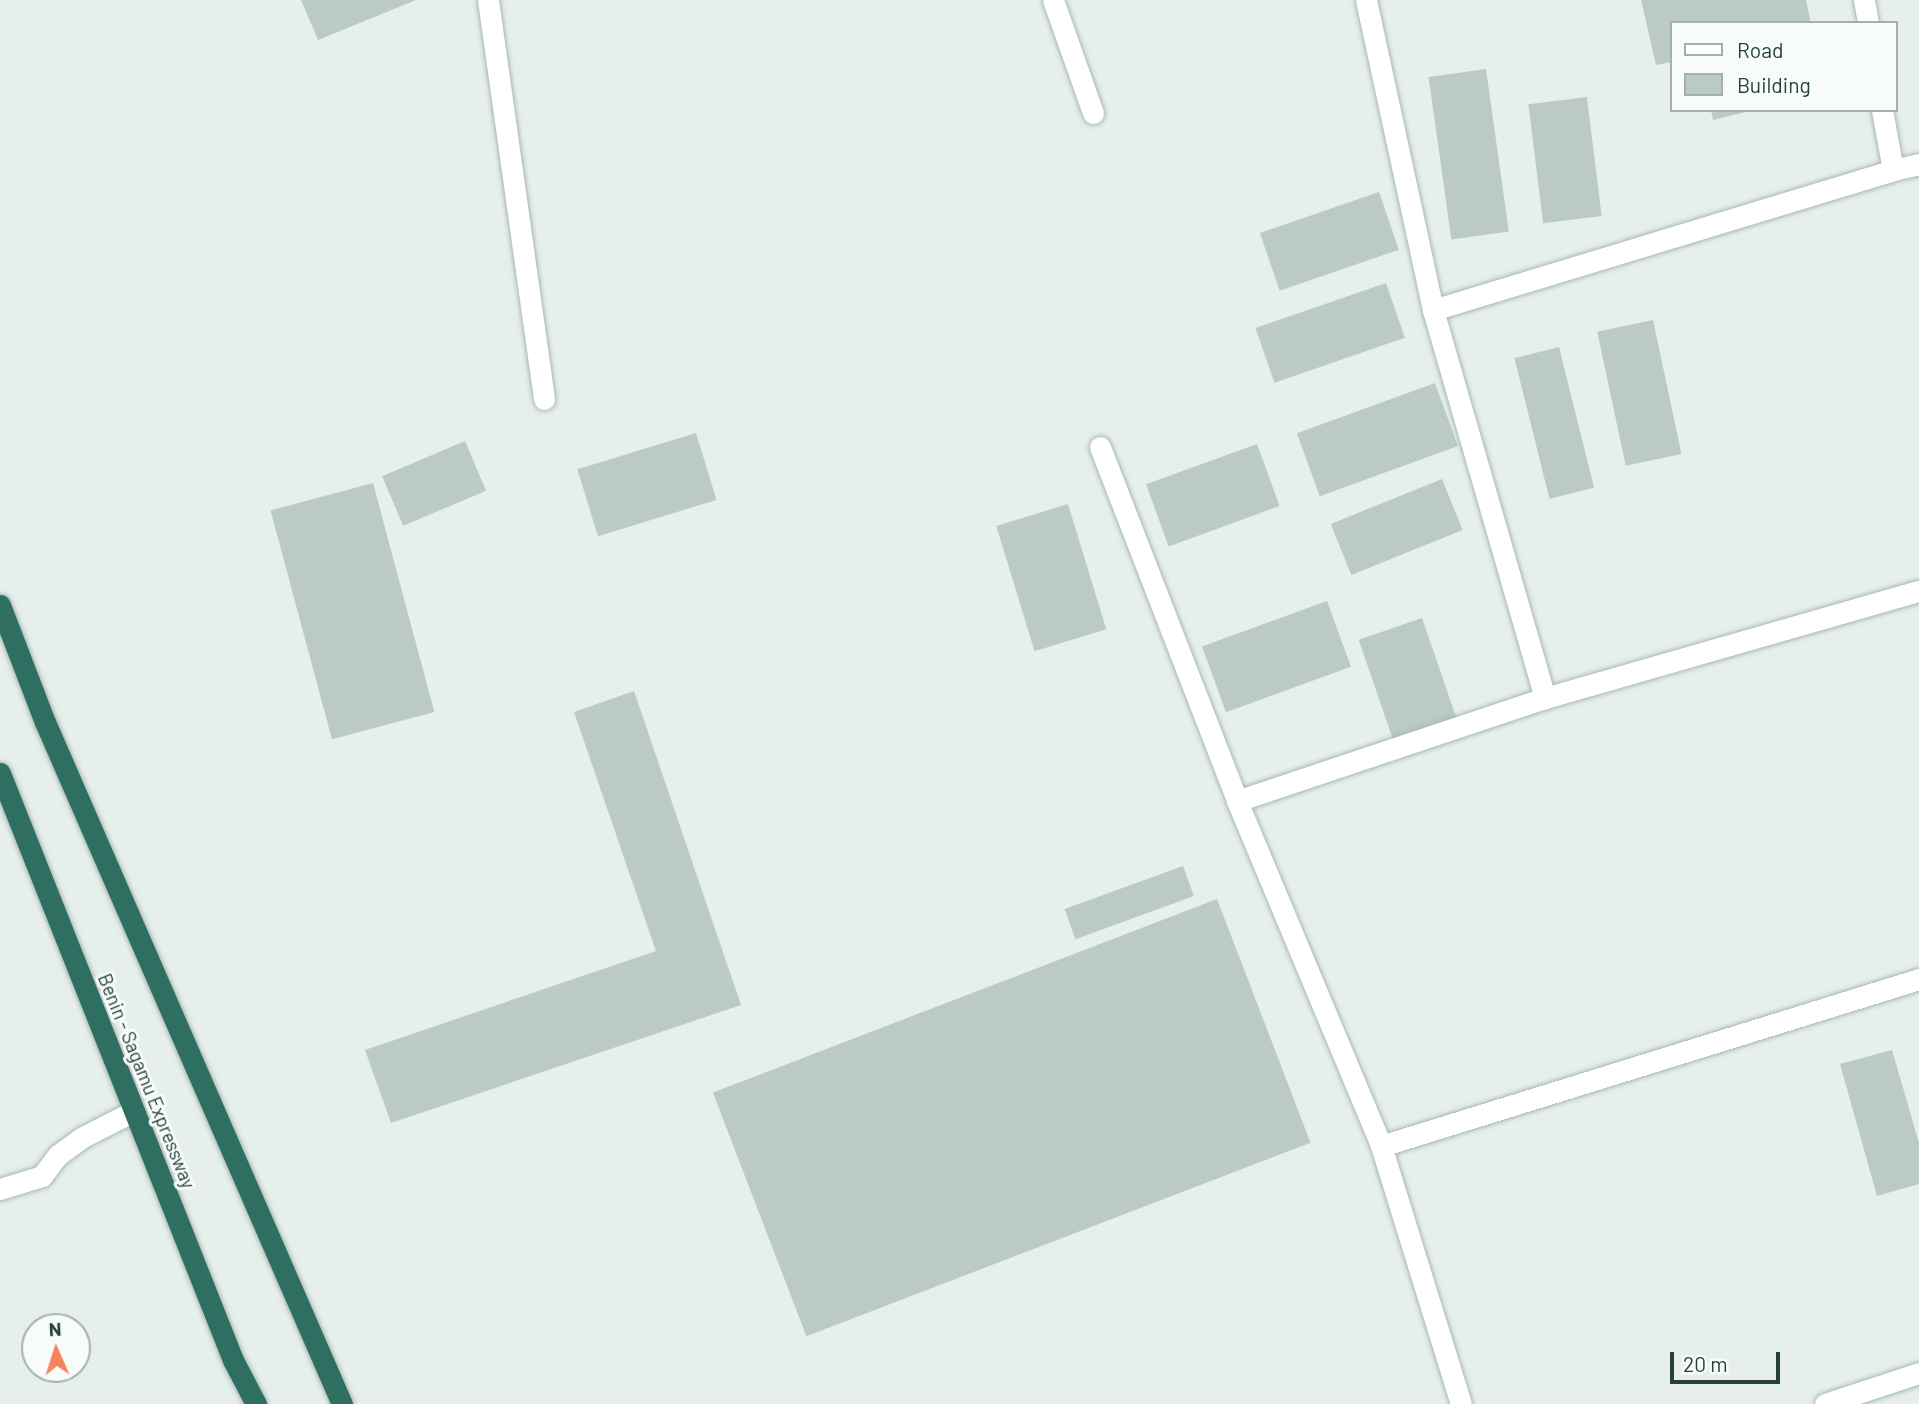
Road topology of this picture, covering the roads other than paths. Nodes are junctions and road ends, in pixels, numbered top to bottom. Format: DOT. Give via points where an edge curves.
graph roads {
  1 [pos="488,0"];
  2 [pos="1054,0"];
  3 [pos="1366,0"];
  4 [pos="1864,0"];
  5 [pos="1868,21"];
  6 [pos="1882,112"];
  7 [pos="1093,113"];
  8 [pos="1919,164"];
  9 [pos="1893,170"];
  10 [pos="1433,310"];
  11 [pos="544,399"];
  12 [pos="1100,447"];
  13 [pos="1919,591"];
  14 [pos="0,605"];
  15 [pos="1545,698"];
  16 [pos="0,775"];
  17 [pos="1237,801"];
  18 [pos="1919,979"];
  19 [pos="134,1111"];
  20 [pos="1381,1146"];
  21 [pos="0,1189"];
  22 [pos="1919,1373"];
  23 [pos="256,1404"];
  24 [pos="341,1404"];
  25 [pos="1461,1404"];
  26 [pos="1825,1404"];
  1 -- 11 [label="street"];
  2 -- 7 [label="street"];
  3 -- 10 [label="street"];
  4 -- 5 [label="street"];
  6 -- 9 [label="street"];
  8 -- 9 [label="street"];
  9 -- 10 [label="street"];
  10 -- 15 [label="street"];
  12 -- 17 [label="street"];
  13 -- 15 [label="street"];
  14 -- 24 [label="highway" via="46,722"];
  15 -- 17 [label="street"];
  16 -- 19 [label="highway, Benin - Sagamu Expressway"];
  17 -- 20 [label="street"];
  18 -- 20 [label="street"];
  19 -- 21 [label="street" via="81,1138 58,1155 42,1176"];
  19 -- 23 [label="highway, Benin - Sagamu Expressway" via="233,1360"];
  20 -- 25 [label="street"];
  22 -- 26 [label="street"];
}
